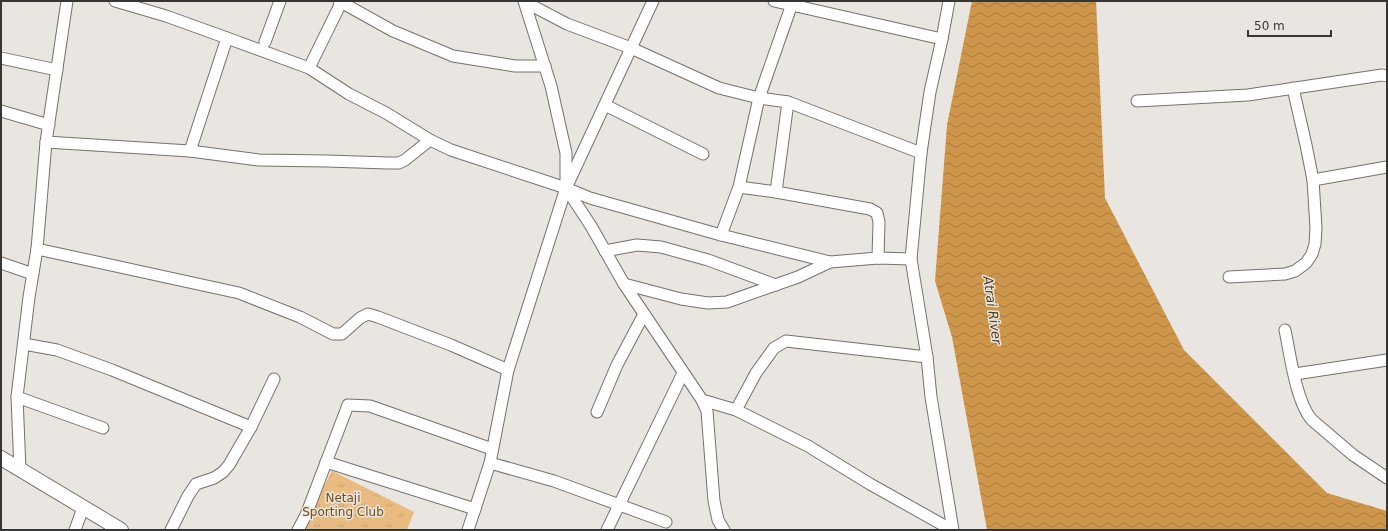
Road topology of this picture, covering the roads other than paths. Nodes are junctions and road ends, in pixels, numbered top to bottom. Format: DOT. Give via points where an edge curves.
graph roads {
  1 [pos="67,1"];
  2 [pos="115,1"];
  3 [pos="280,1"];
  4 [pos="341,1"];
  5 [pos="652,1"];
  6 [pos="774,1"];
  7 [pos="949,1"];
  8 [pos="524,2"];
  9 [pos="793,3"];
  10 [pos="227,38"];
  11 [pos="942,39"];
  12 [pos="265,42"];
  13 [pos="631,48"];
  14 [pos="1,58"];
  15 [pos="545,66"];
  16 [pos="309,68"];
  17 [pos="57,70"];
  18 [pos="1387,76"];
  19 [pos="1292,88"];
  20 [pos="759,98"];
  21 [pos="1137,101"];
  22 [pos="788,102"];
  23 [pos="605,105"];
  24 [pos="1,111"];
  25 [pos="48,124"];
  26 [pos="430,140"];
  27 [pos="46,142"];
  28 [pos="190,151"];
  29 [pos="922,153"];
  30 [pos="703,154"];
  31 [pos="1387,167"];
  32 [pos="1313,180"];
  33 [pos="739,187"];
  34 [pos="566,188"];
  35 [pos="776,192"];
  36 [pos="721,235"];
  37 [pos="37,249"];
  38 [pos="605,251"];
  39 [pos="878,258"];
  40 [pos="911,259"];
  41 [pos="830,262"];
  42 [pos="1,263"];
  43 [pos="33,274"];
  44 [pos="1229,277"];
  45 [pos="624,284"];
  46 [pos="776,285"];
  47 [pos="644,314"];
  48 [pos="1285,330"];
  49 [pos="24,344"];
  50 [pos="927,357"];
  51 [pos="1387,360"];
  52 [pos="508,370"];
  53 [pos="683,373"];
  54 [pos="1295,374"];
  55 [pos="274,379"];
  56 [pos="16,397"];
  57 [pos="702,400"];
  58 [pos="736,410"];
  59 [pos="597,412"];
  60 [pos="251,427"];
  61 [pos="104,428"];
  62 [pos="492,449"];
  63 [pos="1,458"];
  64 [pos="326,462"];
  65 [pos="490,463"];
  66 [pos="20,470"];
  67 [pos="1387,478"];
  68 [pos="619,504"];
  69 [pos="83,508"];
  70 [pos="475,510"];
  71 [pos="666,522"];
  72 [pos="715,525"];
  73 [pos="75,530"];
  74 [pos="121,530"];
  75 [pos="171,530"];
  76 [pos="298,530"];
  77 [pos="468,530"];
  78 [pos="607,530"];
  79 [pos="724,530"];
  80 [pos="953,530"];
  1 -- 17 [label="street"];
  2 -- 10 [label="street"];
  3 -- 12 [label="street"];
  4 -- 15 [label="street" via="393,31 453,56 515,66"];
  4 -- 16 [label="street"];
  5 -- 13 [label="street"];
  6 -- 9 [label="street"];
  7 -- 11 [label="street"];
  8 -- 13 [label="street" via="567,24"];
  8 -- 15 [label="street"];
  9 -- 11 [label="street"];
  9 -- 20 [label="street"];
  10 -- 16 [label="street"];
  10 -- 28 [label="street"];
  11 -- 29 [label="street" via="930,92"];
  13 -- 20 [label="street" via="719,88"];
  13 -- 23 [label="street"];
  14 -- 17 [label="street"];
  15 -- 34 [label="street" via="566,152"];
  16 -- 26 [label="street"];
  17 -- 25 [label="street"];
  18 -- 19 [label="street"];
  19 -- 21 [label="street" via="1248,95"];
  19 -- 32 [label="street"];
  20 -- 22 [label="street"];
  20 -- 33 [label="street"];
  22 -- 29 [label="street"];
  22 -- 35 [label="street"];
  23 -- 30 [label="street"];
  23 -- 34 [label="street"];
  24 -- 25 [label="street"];
  25 -- 27 [label="street"];
  26 -- 28 [label="street" via="405,160 388,164 259,160"];
  26 -- 34 [label="street" via="451,150"];
  27 -- 28 [label="street"];
  27 -- 37 [label="street"];
  29 -- 40 [label="street"];
  31 -- 32 [label="street"];
  32 -- 44 [label="street" via="1315,244 1306,262 1295,271 1285,274"];
  33 -- 35 [label="street"];
  33 -- 36 [label="street"];
  34 -- 36 [label="street" via="590,198"];
  34 -- 38 [label="street"];
  34 -- 52 [label="street"];
  35 -- 39 [label="street" via="870,209 877,213"];
  36 -- 41 [label="street"];
  37 -- 43 [label="street"];
  37 -- 52 [label="street" via="239,293 300,317 333,334 342,334 368,314 378,316"];
  38 -- 45 [label="street"];
  38 -- 46 [label="street" via="637,245 662,247 708,260"];
  39 -- 40 [label="street"];
  39 -- 41 [label="street"];
  40 -- 50 [label="street"];
  41 -- 46 [label="street"];
  42 -- 43 [label="street"];
  43 -- 49 [label="street"];
  45 -- 46 [label="street" via="681,299 708,303 727,302"];
  45 -- 47 [label="street"];
  47 -- 53 [label="street"];
  47 -- 59 [label="street" via="617,364"];
  48 -- 54 [label="street"];
  49 -- 56 [label="street"];
  49 -- 60 [label="street" via="57,350 112,370"];
  50 -- 58 [label="street" via="786,342 774,348 756,373"];
  50 -- 80 [label="street"];
  51 -- 54 [label="street"];
  52 -- 62 [label="street"];
  53 -- 57 [label="street"];
  53 -- 68 [label="street"];
  54 -- 67 [label="street" via="1306,414 1353,455"];
  55 -- 60 [label="street"];
  56 -- 61 [label="street"];
  56 -- 66 [label="street"];
  57 -- 58 [label="street"];
  57 -- 72 [label="street" via="707,411"];
  58 -- 80 [label="street" via="808,446"];
  60 -- 75 [label="street" via="230,465 214,478 196,484"];
  62 -- 64 [label="street" via="370,406 348,405"];
  62 -- 65 [label="street"];
  63 -- 66 [label="street"];
  64 -- 70 [label="street"];
  64 -- 76 [label="street"];
  65 -- 68 [label="street" via="554,481"];
  65 -- 70 [label="street"];
  66 -- 69 [label="street"];
  68 -- 71 [label="street"];
  68 -- 78 [label="street"];
  69 -- 73 [label="street"];
  69 -- 74 [label="street"];
  70 -- 77 [label="street"];
  72 -- 79 [label="street"];
}
